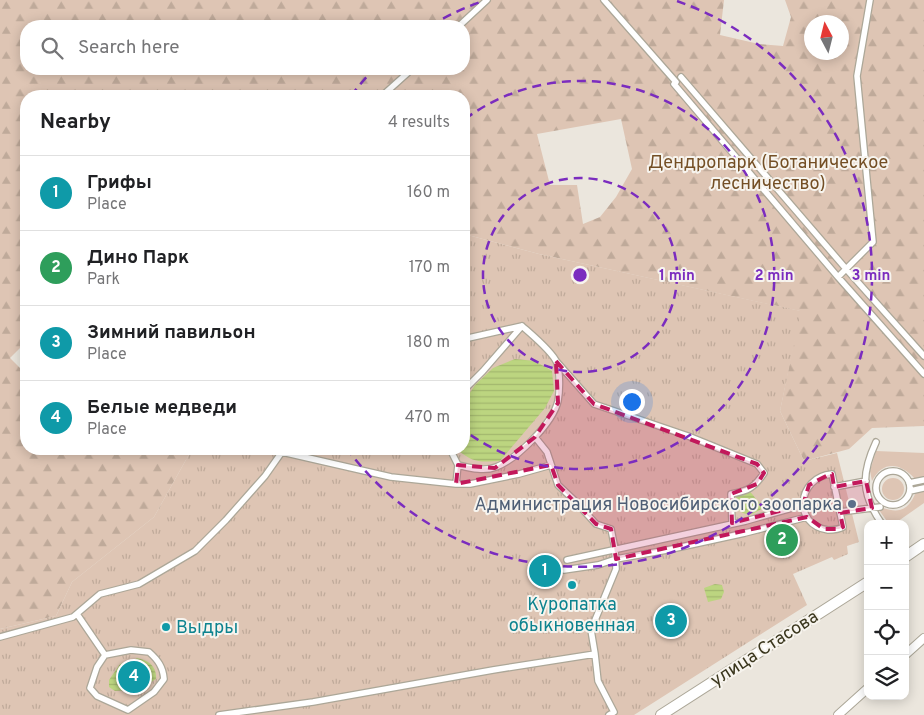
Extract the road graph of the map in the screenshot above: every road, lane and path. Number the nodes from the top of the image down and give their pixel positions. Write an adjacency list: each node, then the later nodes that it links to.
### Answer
1 (487, 0): 4 (street)
2 (604, 0): 6 (street)
3 (870, 0): 8 (street)
4 (465, 20)
5 (405, 75): 7 (street)
6 (677, 81): 8 (street); 9 (street)
7 (389, 90)
8 (847, 270): 9 (street); 12 (street)
9 (838, 277): 14 (street)
10 (522, 326): 11 (street); 13 (street); 15 (street)
11 (470, 338)
12 (924, 356)
13 (556, 361): 16 (street); 38 (street)
14 (924, 374)
15 (470, 384)
16 (535, 437): 21 (street); 22 (street)
17 (876, 442): 24 (street)
18 (279, 455): 46 (street)
19 (303, 455): 26 (street)
20 (453, 455): 22 (street)
21 (551, 465): 26 (street); 40 (street)
22 (458, 466): 26 (street)
23 (924, 480): 25 (street)
24 (866, 481): 27 (street); 31 (street)
25 (909, 483): 29 (street); 30 (street)
26 (456, 484)
27 (837, 486): 32 (street); 35 (street)
28 (924, 488): 29 (street)
29 (910, 491): 30 (street)
30 (877, 492): 31 (street)
31 (867, 493): 34 (street)
32 (803, 505): 36 (street); 38 (street)
33 (880, 507): 34 (street)
34 (872, 508): 35 (street); 37 (street)
35 (840, 512): 36 (street)
36 (807, 517): 42 (street)
37 (880, 520)
38 (732, 523): 40 (street)
39 (924, 544): 41 (street)
40 (615, 549): 42 (street); 43 (street)
41 (909, 554)
42 (616, 559): 44 (street); 50 (street)
43 (567, 560)
44 (564, 570)
45 (864, 585): 56 (street, улица Стасова)
46 (77, 614): 47 (street); 51 (street)
47 (0, 637)
48 (924, 638): 49 (street)
49 (909, 651)
50 (595, 654): 54 (street); 55 (street)
51 (105, 655): 53 (street); 53 (street)
52 (864, 692): 57 (street)
53 (128, 712)
54 (219, 715)
55 (609, 715)
56 (661, 715)
57 (838, 715)

